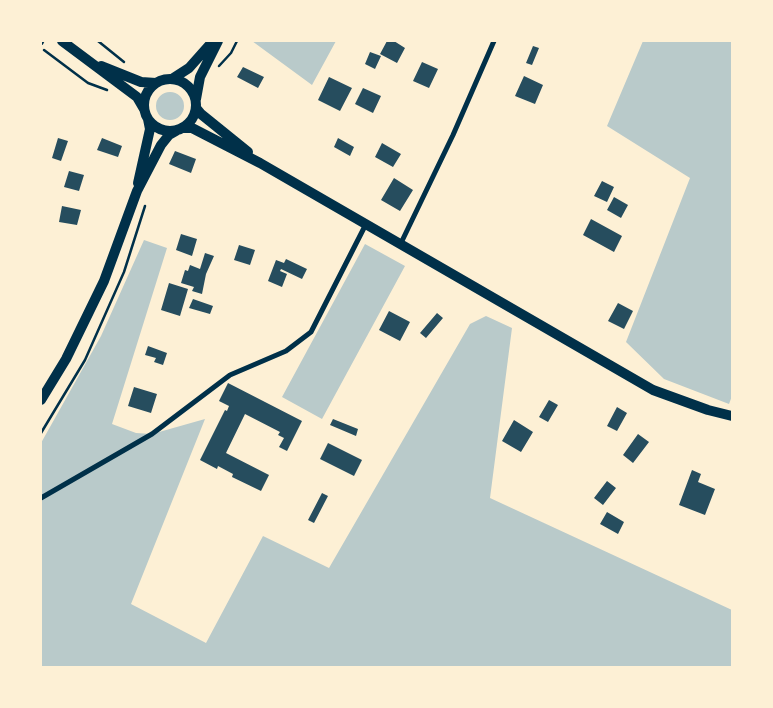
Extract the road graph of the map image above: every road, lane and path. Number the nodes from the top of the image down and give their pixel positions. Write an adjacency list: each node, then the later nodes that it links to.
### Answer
1 (62, 41): 8 (main road)
2 (98, 41): 9 (path)
3 (213, 41): 11 (main road)
4 (218, 41): 14 (main road)
5 (238, 41): 10 (path)
6 (494, 41): 21 (street)
7 (41, 48): 13 (path)
8 (86, 60): 12 (main road); 15 (main road)
9 (131, 67)
10 (215, 70)
11 (172, 80): 12 (main road); 14 (main road)
12 (156, 83): 15 (main road)
13 (114, 92)
14 (196, 104): 16 (main road); 17 (main road)
15 (146, 115): 16 (main road); 18 (main road)
16 (180, 129): 17 (main road); 18 (main road)
17 (260, 163): 19 (main road)
18 (137, 191): 22 (main road)
19 (366, 223): 21 (main road); 25 (street)
20 (141, 224): 24 (path)
21 (401, 243): 23 (main road)
22 (41, 400)
23 (732, 416)
24 (41, 433)
25 (41, 498)

